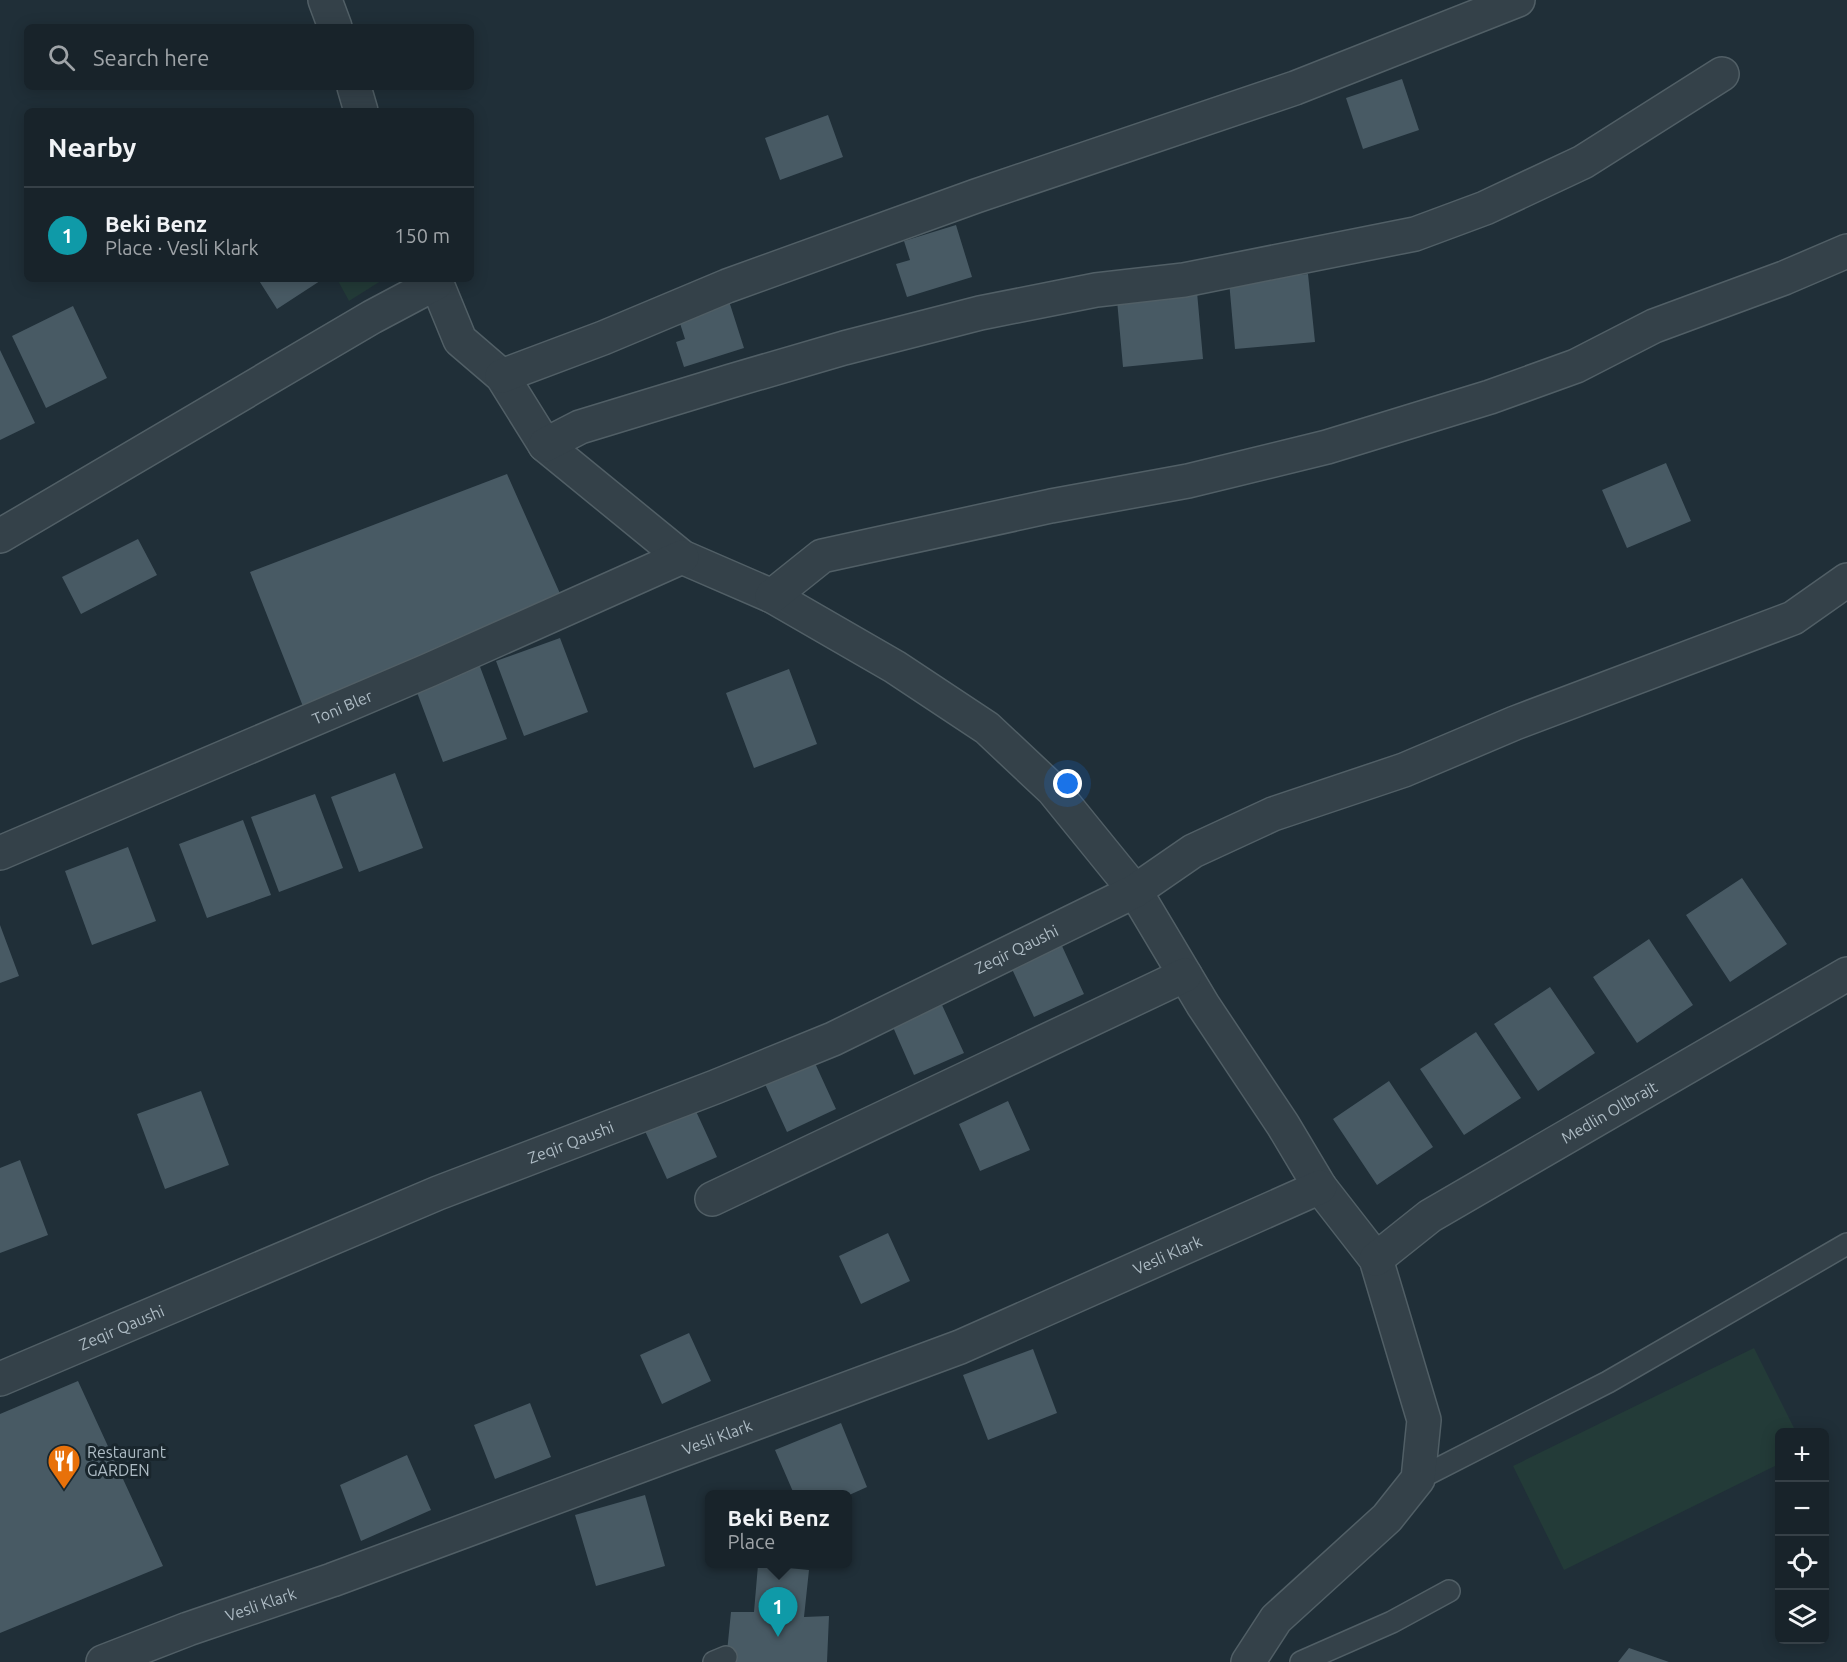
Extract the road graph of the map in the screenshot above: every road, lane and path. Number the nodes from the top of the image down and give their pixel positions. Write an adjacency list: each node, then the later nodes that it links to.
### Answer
1 (325, 0): 3 (street)
2 (1518, 0): 10 (street)
3 (334, 24)
4 (1722, 74): 11 (street)
5 (355, 90): 6 (street)
6 (360, 108)
7 (1847, 251): 15 (street)
8 (433, 282): 12 (street)
9 (435, 282): 10 (street)
10 (502, 376): 11 (street)
11 (545, 445): 13 (street)
12 (0, 536)
13 (682, 557): 15 (street); 16 (street, Toni Bler)
14 (1847, 580): 17 (street, Zeqir Qaushi)
15 (772, 596): 17 (street)
16 (0, 853)
17 (1135, 891): 19 (street); 24 (street, Zeqir Qaushi)
18 (1847, 974): 23 (street, Medlin Ollbrajt)
19 (1185, 975): 20 (street); 21 (street)
20 (1320, 1187): 23 (street); 27 (street, Vesli Klark)
21 (712, 1199)
22 (1847, 1244): 25 (lane)
23 (1376, 1259): 25 (street)
24 (0, 1379)
25 (1418, 1479): 28 (street)
26 (1449, 1591): 29 (lane)
27 (103, 1662)
28 (1248, 1662)
29 (1301, 1662)

